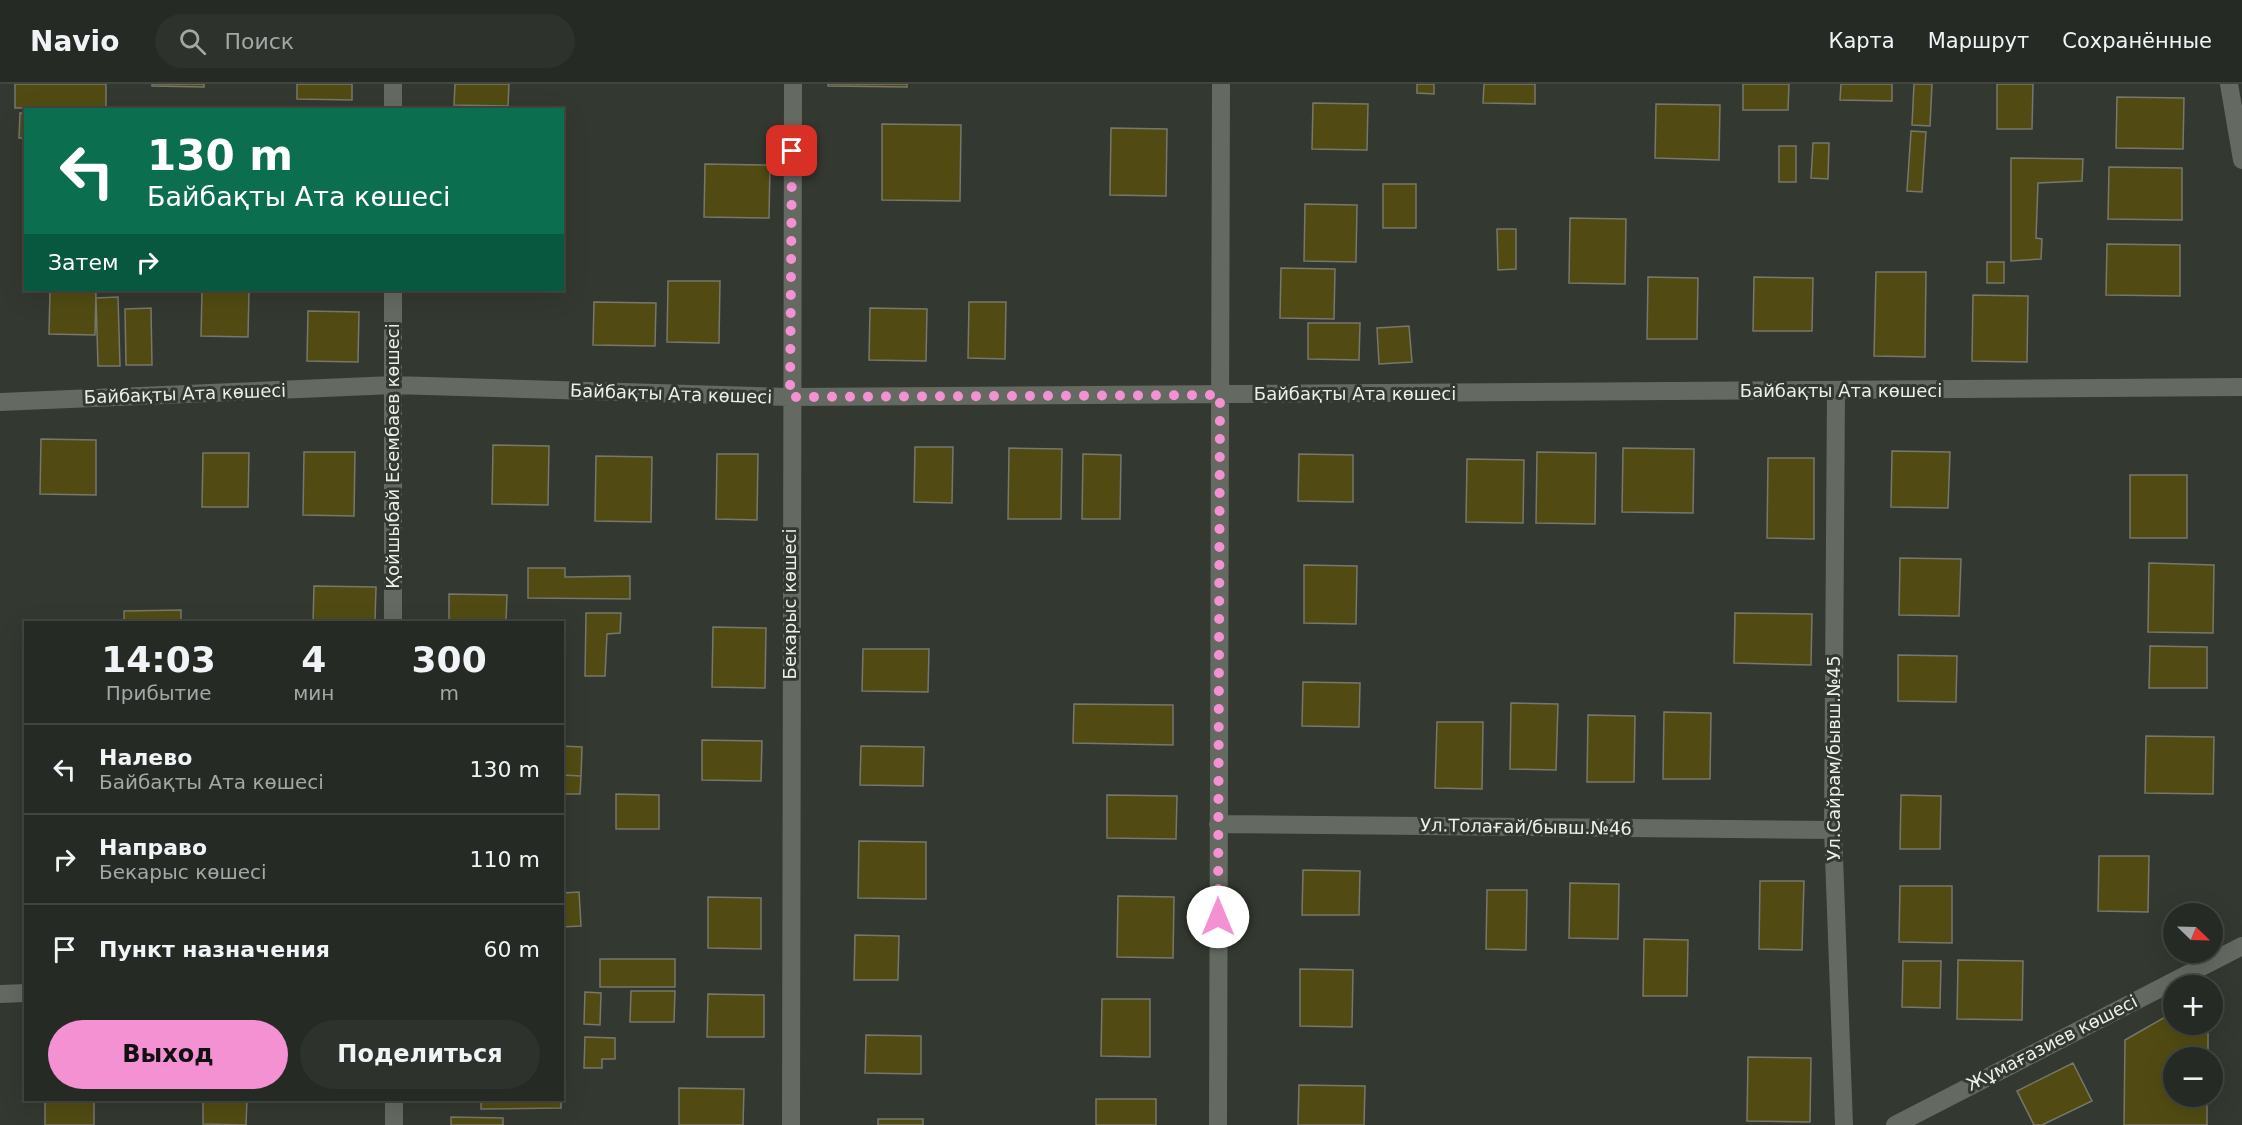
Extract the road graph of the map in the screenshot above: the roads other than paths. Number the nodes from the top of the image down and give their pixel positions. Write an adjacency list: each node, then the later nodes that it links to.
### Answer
1 (393, 84): 5 (street)
2 (792, 84): 12 (street, Бекарыс көшесі)
3 (1221, 84): 11 (street)
4 (2229, 84): 6 (street)
5 (393, 108)
6 (2242, 160)
7 (393, 291): 8 (street, Қойшыбай Есембаев көшесі)
8 (393, 385): 12 (street, Байбақты Ата көшесі); 13 (street, Байбақты Ата көшесі); 14 (street, Қойшыбай Есембаев көшесі)
9 (2242, 387): 10 (street, Байбақты Ата көшесі)
10 (1836, 391): 11 (street, Байбақты Ата көшесі); 16 (street, Ул.Сайрам/бывш.№45)
11 (1220, 395): 12 (street, Байбақты Ата көшесі); 15 (street)
12 (790, 397): 22 (street, Бекарыс көшесі)
13 (0, 402)
14 (393, 621)
15 (1218, 824): 16 (street, Ул.Толағай/бывш.№46); 23 (street)
16 (1833, 830): 24 (street, Ул.Сайрам/бывш.№45)
17 (2242, 946): 25 (street, Жұмағазиев көшесі)
18 (24, 993): 19 (street)
19 (0, 994)
20 (394, 1101): 21 (street)
21 (394, 1125)
22 (791, 1125)
23 (1218, 1125)
24 (1844, 1125)
25 (1895, 1125)

